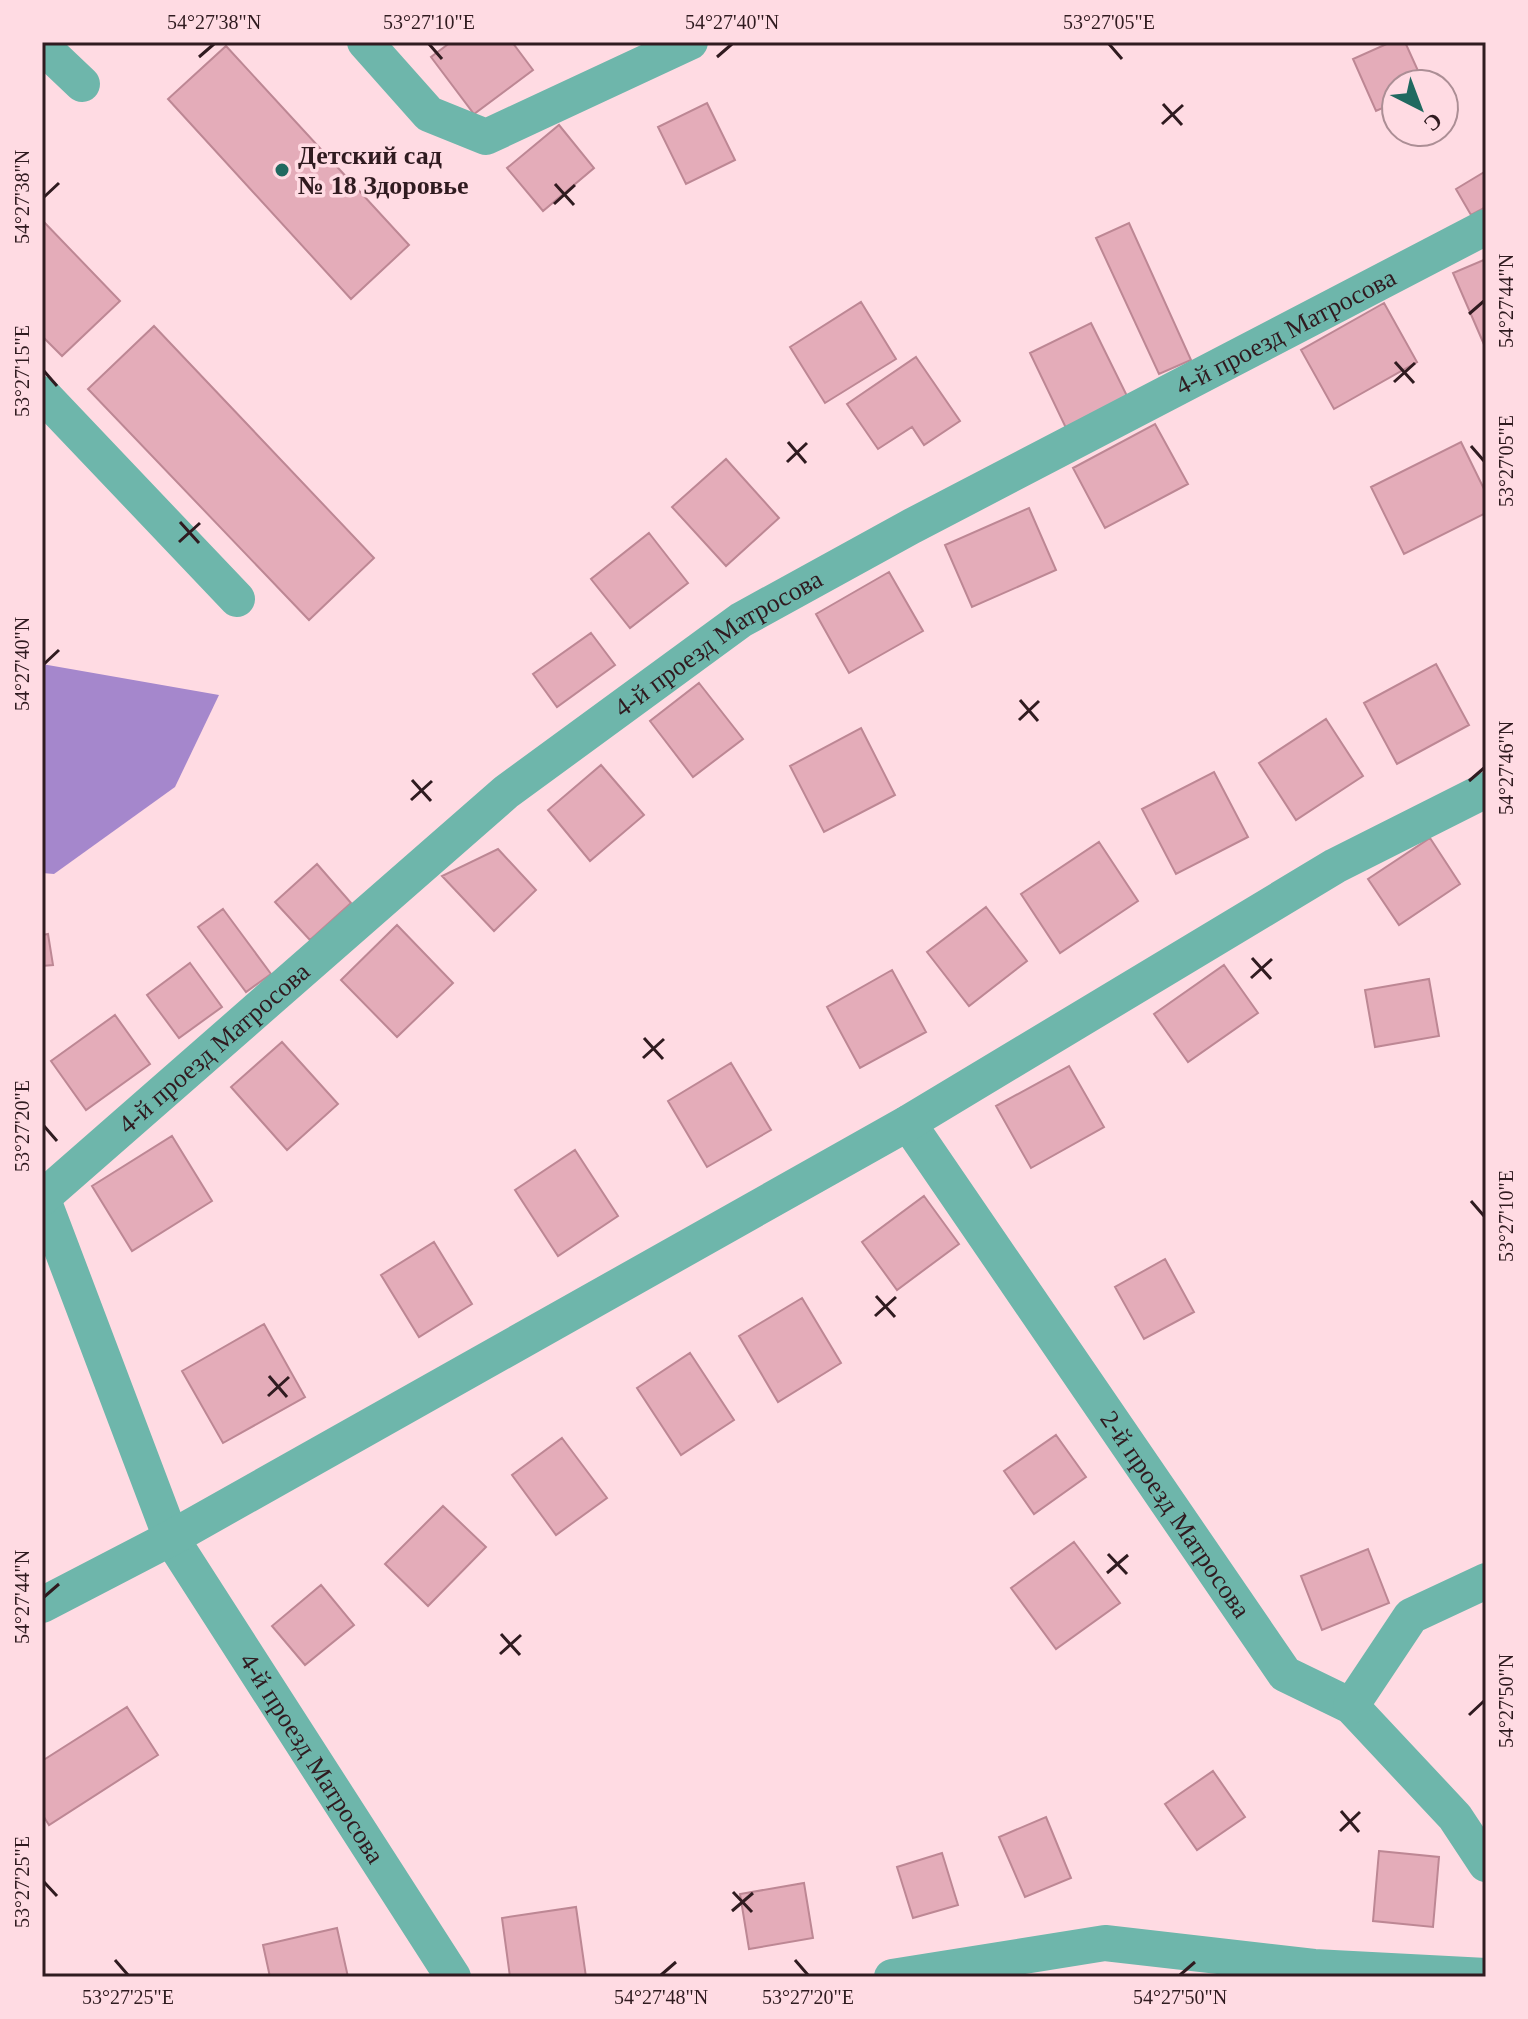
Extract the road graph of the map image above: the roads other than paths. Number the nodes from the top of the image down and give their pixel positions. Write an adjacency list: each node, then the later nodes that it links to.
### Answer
1 (365, 42): 2 (street)
2 (690, 42)
3 (42, 46): 4 (street)
4 (82, 84)
5 (1486, 227): 10 (street, 4-й проезд Матросова)
6 (42, 394): 7 (street)
7 (237, 599)
8 (1486, 790): 9 (street)
9 (908, 1123): 11 (street); 14 (street, 2-й проезд Матросова)
10 (42, 1198): 11 (street, 4-й проезд Матросова)
11 (171, 1538): 13 (street); 18 (street, 4-й проезд Матросова)
12 (1486, 1581): 14 (street)
13 (42, 1605)
14 (1351, 1706): 15 (street, 2-й проезд Матросова)
15 (1486, 1864)
16 (1314, 1972): 17 (street); 19 (street)
17 (1486, 1976)
18 (453, 1977)
19 (892, 1977)

